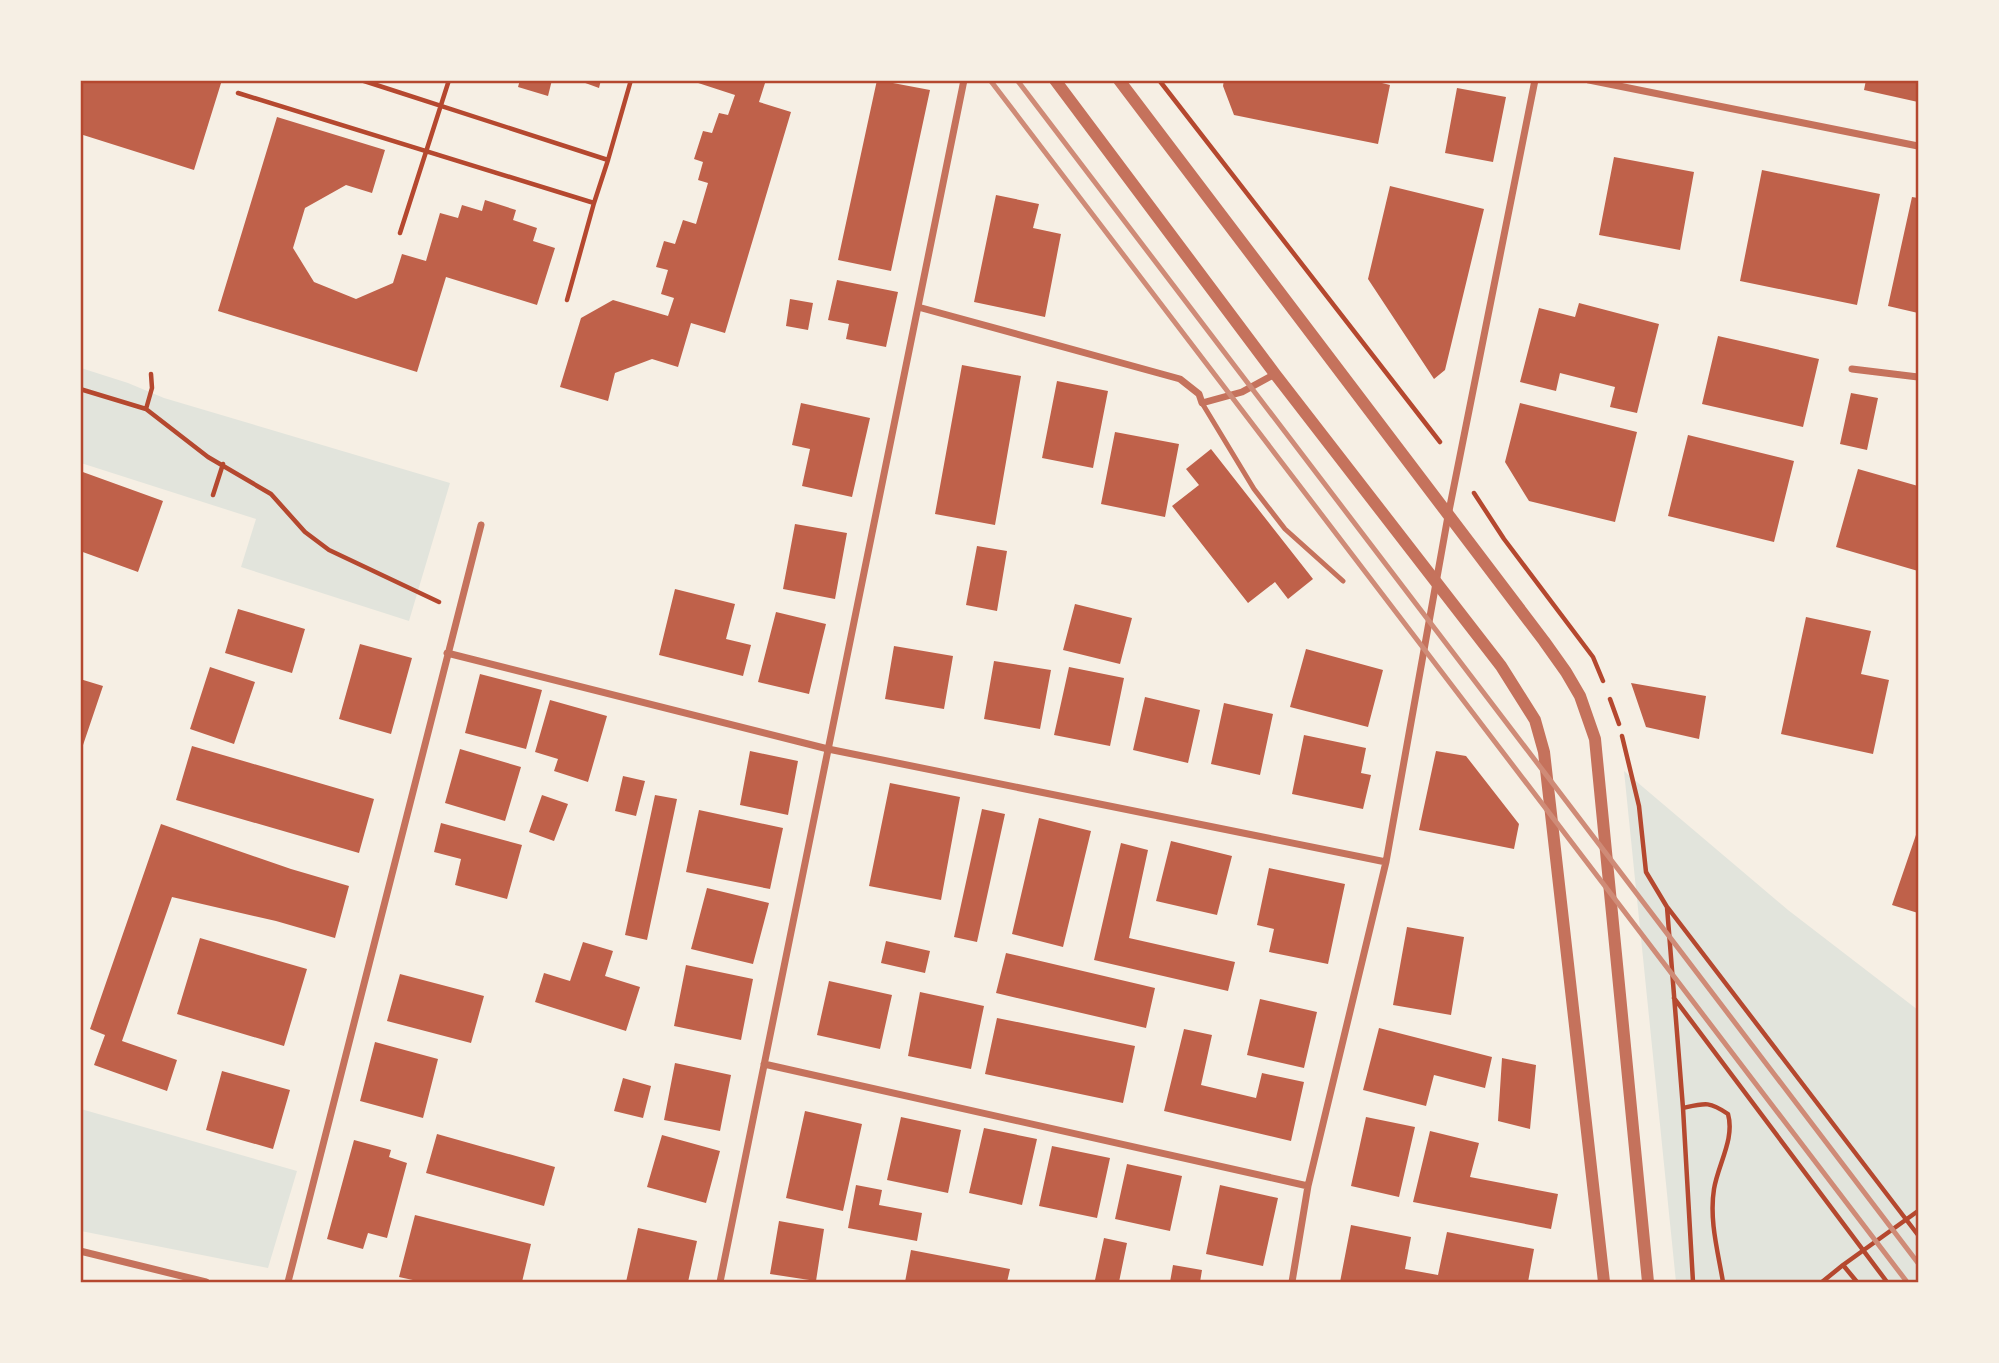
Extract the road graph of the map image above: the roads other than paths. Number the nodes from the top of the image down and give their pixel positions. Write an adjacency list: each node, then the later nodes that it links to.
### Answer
1 (964, 80): 7 (street)
2 (1055, 80): 9 (street)
3 (1119, 80): 12 (street)
4 (1535, 80): 12 (street)
5 (1589, 80): 6 (street)
6 (1919, 146)
7 (918, 307): 11 (street); 17 (street)
8 (1852, 369): 10 (street)
9 (1275, 374): 11 (street); 15 (street)
10 (1919, 377)
11 (1202, 403): 14 (lane)
12 (1448, 516): 15 (street); 27 (street)
13 (481, 525): 16 (street)
14 (1343, 581)
15 (1437, 583): 18 (street); 26 (street)
16 (447, 653): 17 (street); 23 (street)
17 (828, 749): 18 (street); 19 (street)
18 (1386, 862): 20 (street)
19 (764, 1064): 20 (street); 24 (street)
20 (1308, 1186): 25 (street)
21 (80, 1251): 22 (street)
22 (206, 1283)
23 (288, 1283)
24 (720, 1283)
25 (1292, 1283)
26 (1604, 1283)
27 (1648, 1283)

